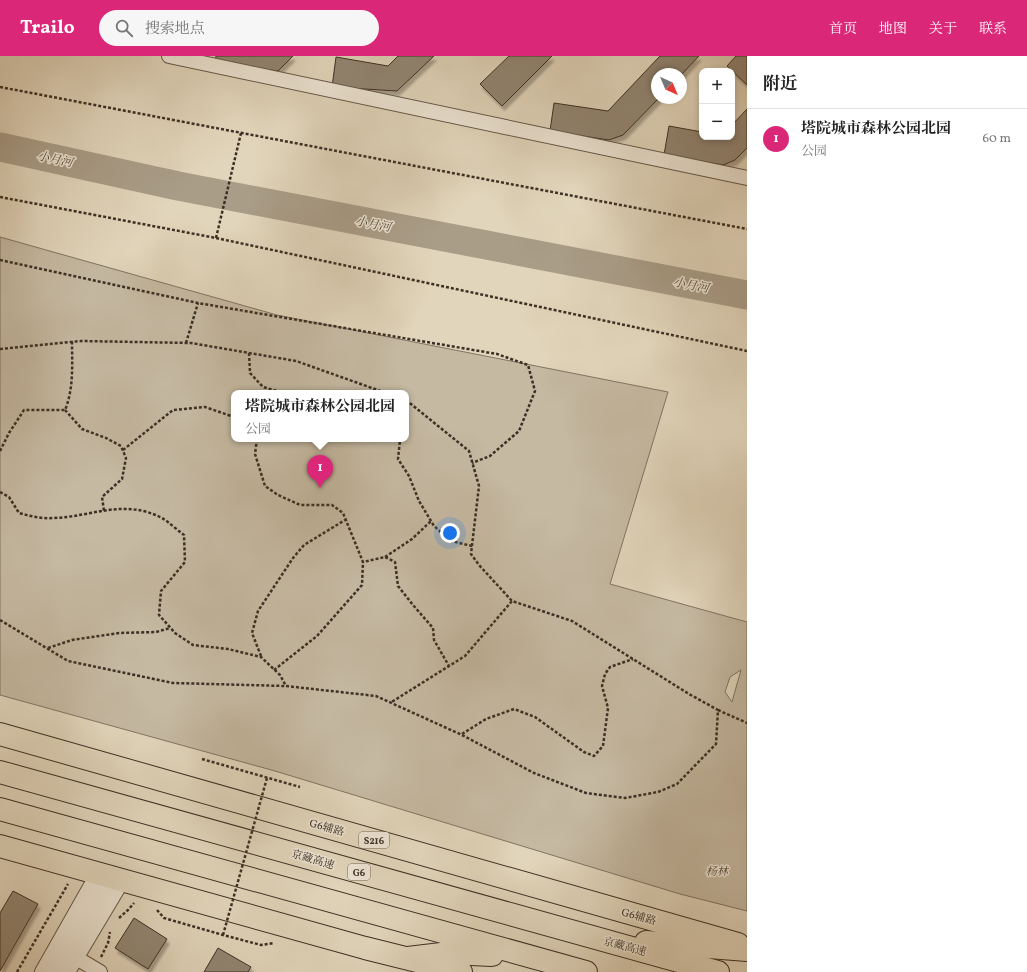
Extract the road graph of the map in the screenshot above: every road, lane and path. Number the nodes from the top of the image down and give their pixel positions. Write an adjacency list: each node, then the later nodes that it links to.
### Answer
1 (169, 56): 4 (street)
2 (0, 87): 3 (path)
3 (241, 133): 6 (path); 7 (path)
4 (747, 178)
5 (0, 197): 7 (path)
6 (747, 229)
7 (216, 238): 13 (path)
8 (0, 260): 9 (path)
9 (198, 303): 11 (path); 24 (path)
10 (72, 342): 11 (path); 12 (path); 18 (path)
11 (186, 343): 14 (path)
12 (0, 349)
13 (747, 351)
14 (249, 353): 15 (path); 16 (path)
15 (274, 390)
16 (378, 390)
17 (409, 402): 24 (path)
18 (65, 410): 22 (path); 23 (path)
19 (231, 416): 22 (path)
20 (257, 442): 27 (path)
21 (400, 442): 28 (path)
22 (123, 450): 26 (path)
23 (0, 452)
24 (472, 463): 29 (path)
25 (0, 492): 26 (path)
26 (104, 510): 34 (path)
27 (345, 520): 31 (path); 36 (path)
28 (431, 521): 29 (path); 30 (path)
29 (472, 546): 32 (path)
30 (385, 557): 31 (path); 38 (path)
31 (363, 562): 39 (path)
32 (512, 601): 37 (path); 38 (path)
33 (0, 620): 35 (path)
34 (170, 628): 35 (path); 36 (path)
35 (48, 648): 40 (path)
36 (261, 657): 39 (path)
37 (633, 659): 42 (path); 45 (path)
38 (449, 666): 41 (path)
39 (274, 670): 40 (path)
40 (286, 686): 41 (path)
41 (390, 703): 45 (path)
42 (718, 710): 43 (path); 45 (path)
43 (747, 723)
44 (0, 734): 61 (main road, G6辅路 / S216)
45 (462, 735)
46 (202, 759): 48 (path)
47 (0, 772): 59 (main road, 京藏高速 / G6)
48 (267, 778): 49 (path); 58 (path, bridge)
49 (300, 787)
50 (0, 809): 63 (main road)
51 (0, 846): 52 (main road)
52 (110, 877): 62 (street); 64 (main road)
53 (69, 882): 66 (path)
54 (136, 899): 56 (path)
55 (164, 918): 58 (path)
56 (115, 923)
57 (112, 927): 65 (path)
58 (223, 935): 60 (path)
59 (596, 938): 61 (main road); 72 (main road, 京藏高速 / G6)
60 (261, 945)
61 (747, 948)
62 (67, 952): 65 (street); 67 (street); 68 (street); 69 (street)
63 (522, 954): 64 (main road); 71 (main road)
64 (408, 958): 70 (main road)
65 (98, 971)
66 (17, 972)
67 (42, 972)
68 (55, 972)
69 (68, 972)
70 (461, 972)
71 (586, 972)
72 (718, 972)

